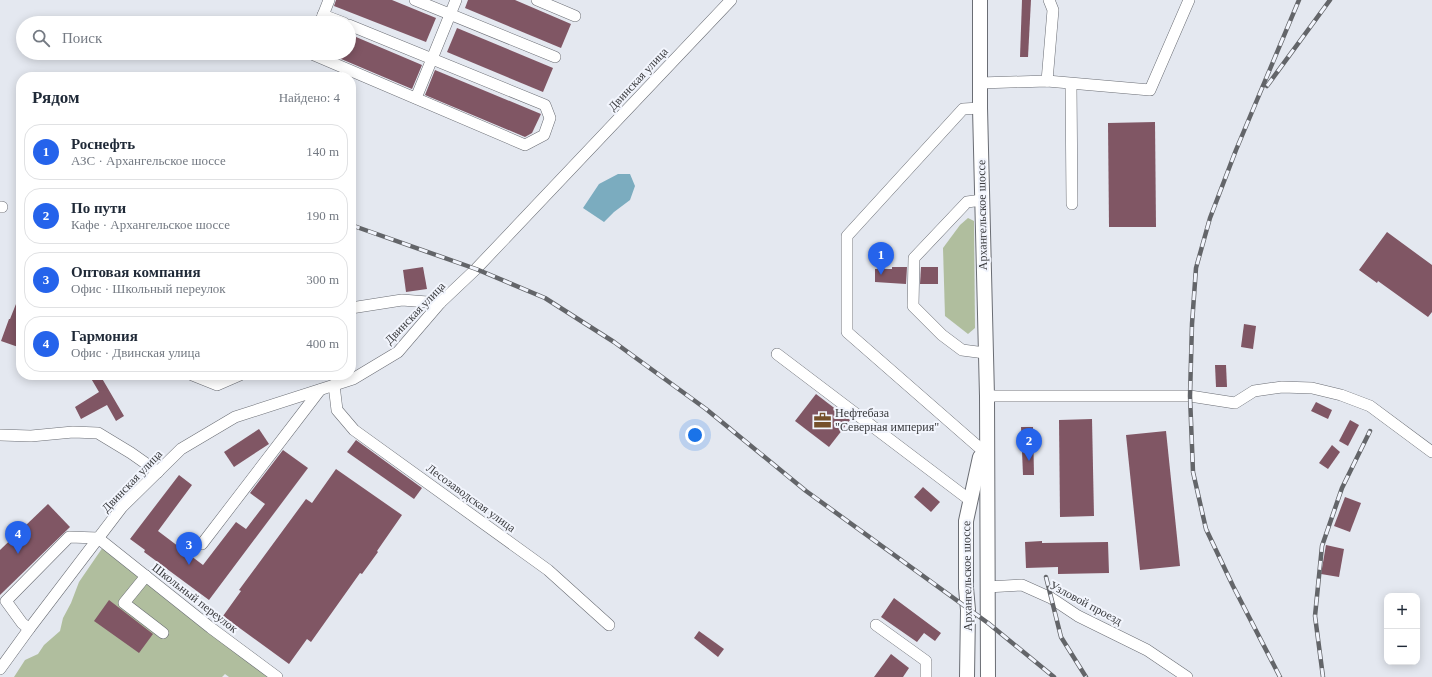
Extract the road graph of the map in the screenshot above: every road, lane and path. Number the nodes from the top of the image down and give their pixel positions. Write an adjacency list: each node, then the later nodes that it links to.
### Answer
1 (329, 0): 10 (street)
2 (415, 0): 9 (street)
3 (456, 0): 9 (street)
4 (536, 0): 11 (street)
5 (730, 0): 25 (street, Двинская улица)
6 (980, 0): 19 (main road, Архангельское шоссе)
7 (1049, 0): 18 (street)
8 (1189, 0): 20 (street)
9 (450, 15): 13 (street); 14 (street)
10 (323, 16)
11 (575, 16)
12 (356, 28): 14 (street)
13 (555, 57)
14 (432, 59): 21 (street); 21 (street)
15 (326, 60): 16 (street)
16 (354, 72)
17 (356, 73): 21 (street)
18 (1047, 81): 19 (street); 20 (street)
19 (980, 83): 22 (main road, Архангельское шоссе)
20 (1071, 84): 24 (street)
21 (416, 98)
22 (980, 108): 23 (main road, Архангельское шоссе); 38 (street)
23 (982, 200): 27 (main road, Архангельское шоссе); 27 (street)
24 (1072, 204)
25 (440, 303): 26 (street); 29 (street, Двинская улица)
26 (356, 305)
27 (985, 353): 35 (main road, Архангельское шоссе)
28 (777, 354): 41 (street)
29 (356, 376)
30 (204, 380): 31 (street)
31 (228, 380)
32 (348, 380): 33 (street, Двинская улица)
33 (334, 385): 34 (street, Двинская улица); 48 (street, Лесозаводская улица)
34 (320, 390): 40 (street, Двинская улица); 44 (street)
35 (986, 396): 36 (main road, Архангельское шоссе); 39 (street)
36 (986, 430): 38 (main road, Архангельское шоссе); 42 (main road, Архангельское шоссе)
37 (0, 435): 40 (street)
38 (982, 450): 41 (main road, Архангельское шоссе)
39 (1432, 452)
40 (158, 472): 43 (street, Двинская улица)
41 (969, 506): 42 (main road); 47 (main road, Архангельское шоссе)
42 (986, 511): 46 (main road, Архангельское шоссе)
43 (98, 538): 45 (street, Школьный переулок); 50 (street, Двинская улица); 50 (street)
44 (202, 544)
45 (146, 576): 51 (street); 55 (street, Школьный переулок)
46 (987, 587): 47 (main road); 58 (main road, Архангельское шоссе); 59 (street, Узловой проезд)
47 (966, 588): 57 (main road, Архангельское шоссе)
48 (609, 625)
49 (876, 625): 56 (street)
50 (29, 629): 52 (street, Двинская улица)
51 (163, 633)
52 (0, 669)
53 (0, 673): 54 (street)
54 (4, 677)
55 (277, 677)
56 (926, 677)
57 (967, 677)
58 (988, 677)
59 (1187, 677)

